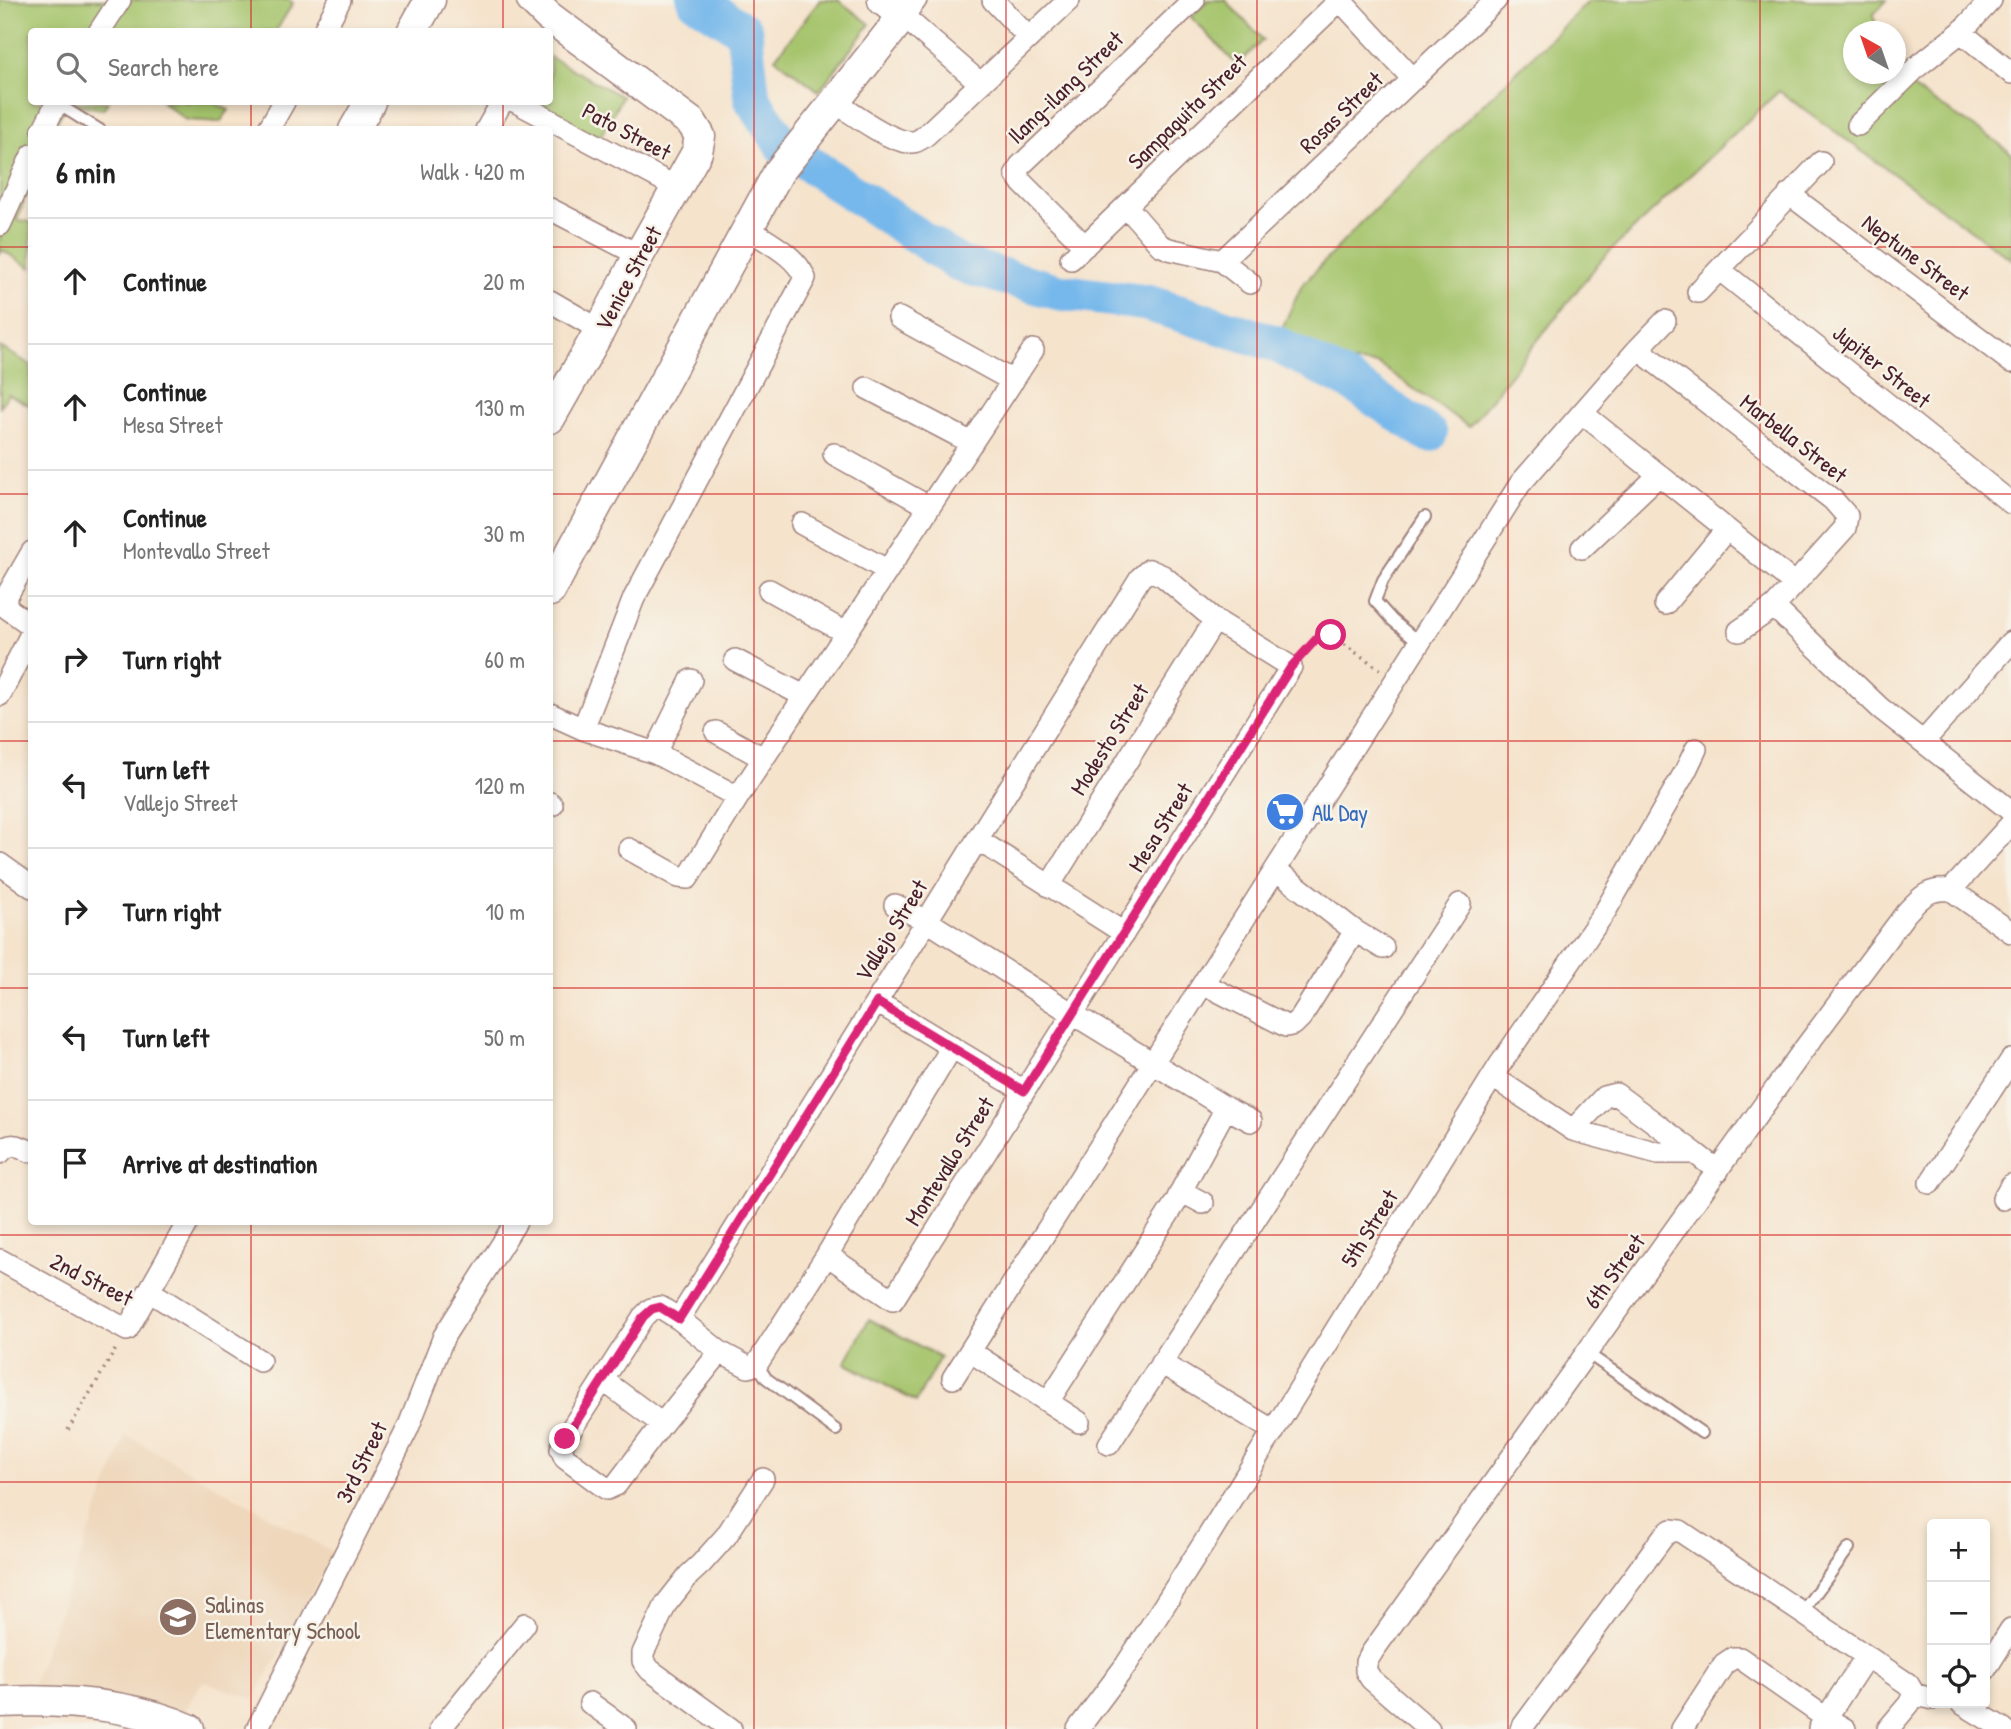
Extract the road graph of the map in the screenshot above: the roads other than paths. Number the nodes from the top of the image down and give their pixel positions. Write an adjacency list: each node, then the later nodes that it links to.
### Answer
1 (120, 0): 12 (street)
2 (340, 0): 13 (street)
3 (430, 0): 14 (street)
4 (993, 0): 16 (street)
5 (1069, 0): 16 (street)
6 (1194, 0): 41 (street, Ilang-ilang Street)
7 (1340, 0): 18 (street); 37 (street, Sampaguita Street)
8 (1496, 0): 18 (street, Rosas Street)
9 (1991, 0): 15 (street)
10 (901, 5): 19 (street); 20 (street)
11 (540, 16): 35 (street, Venice Street)
12 (102, 28)
13 (325, 28)
14 (414, 28)
15 (1961, 32): 17 (street); 27 (street)
16 (1029, 38): 19 (street)
17 (2011, 73)
18 (1413, 79): 43 (street, Rosas Street)
19 (979, 83): 20 (street)
20 (834, 101): 40 (street)
21 (55, 105): 28 (street)
22 (61, 105): 29 (lane)
23 (282, 105): 30 (street)
24 (369, 105): 31 (street)
25 (500, 105): 32 (street)
26 (522, 105): 35 (street, Pato Street)
27 (1858, 125)
28 (45, 126)
29 (94, 126)
30 (270, 126)
31 (358, 126)
32 (488, 126)
33 (1821, 162): 36 (street)
34 (28, 169): 39 (street)
35 (676, 187): 42 (street, Venice Street)
36 (1789, 194): 44 (street); 53 (street, Neptune Street)
37 (1127, 207): 41 (street, Sampaguita Street); 43 (street)
38 (553, 211): 42 (street)
39 (0, 225)
40 (747, 228): 71 (street); 87 (street)
41 (1078, 253)
42 (639, 255): 50 (street, Venice Street)
43 (1222, 261): 45 (street)
44 (1720, 270): 46 (street); 62 (street, Jupiter Street)
45 (1250, 283)
46 (1698, 292)
47 (553, 303): 50 (street)
48 (899, 318): 55 (street)
49 (1665, 321): 51 (street)
50 (600, 330): 54 (street, Venice Street)
51 (1638, 349): 58 (street); 70 (street, Marbella Street)
52 (1033, 350): 55 (street)
53 (2011, 362)
54 (559, 381): 57 (street, Venice Street)
55 (1013, 381): 59 (street)
56 (867, 388): 59 (street)
57 (553, 406)
58 (1582, 413): 61 (street); 80 (street)
59 (972, 443): 63 (street)
60 (834, 454): 63 (street)
61 (1659, 475): 66 (street); 67 (street)
62 (2011, 503)
63 (929, 507): 69 (street)
64 (1426, 516): 80 (lane)
65 (802, 524): 69 (street)
66 (1726, 530): 70 (street); 73 (street)
67 (1582, 548)
68 (28, 559): 76 (street)
69 (887, 570): 78 (street)
70 (1795, 584): 74 (street)
71 (553, 585)
72 (769, 590): 78 (street)
73 (1665, 604)
74 (1774, 607): 77 (street); 89 (street)
75 (1214, 620): 96 (street, Vallejo Street); 101 (street, Modesto Street); 108 (street, Mesa Street)
76 (28, 623)
77 (1739, 631)
78 (846, 633): 85 (street)
79 (2011, 642): 89 (street)
80 (1420, 643): 99 (street)
81 (735, 660): 85 (street)
82 (24, 665): 84 (street)
83 (691, 680): 91 (street)
84 (0, 695)
85 (804, 696): 92 (street)
86 (553, 715): 87 (street)
87 (583, 729): 91 (street)
88 (716, 732): 92 (street)
89 (1924, 741): 94 (street)
90 (1696, 749): 116 (street, 5th Street)
91 (655, 753): 93 (street)
92 (764, 758): 93 (street)
93 (738, 797): 97 (street)
94 (2011, 811)
95 (2011, 824): 102 (street)
96 (978, 839): 101 (street); 105 (street, Vallejo Street)
97 (629, 849)
98 (0, 864): 100 (street)
99 (1276, 870): 106 (street); 110 (street)
100 (28, 884)
101 (1049, 886): 108 (street)
102 (1951, 890): 107 (street); 124 (street, 6th Street)
103 (1460, 904): 138 (street)
104 (895, 905): 105 (street)
105 (927, 921): 111 (street, Vallejo Street); 112 (street)
106 (1354, 931): 109 (street); 110 (street)
107 (2011, 932)
108 (1124, 933): 112 (street, Mesa Street)
109 (1383, 948)
110 (1204, 984): 115 (street)
111 (877, 1002): 113 (street); 133 (street, Vallejo Street)
112 (1073, 1014): 115 (street); 117 (street, Montevallo Street)
113 (952, 1047): 117 (street); 130 (street)
114 (2011, 1060): 125 (street)
115 (1154, 1063): 118 (street); 135 (street)
116 (1493, 1077): 120 (street); 146 (street, 5th Street)
117 (1024, 1091): 130 (street, Montevallo Street)
118 (1226, 1108): 119 (street); 126 (street)
119 (1251, 1121)
120 (1573, 1130): 123 (street); 123 (street)
121 (28, 1151): 122 (street)
122 (0, 1153)
123 (1695, 1153): 124 (street)
124 (1718, 1171): 136 (street, 6th Street)
125 (1930, 1184)
126 (1181, 1191): 127 (street); 142 (street)
127 (1203, 1203)
128 (186, 1225): 132 (street, 2nd Street)
129 (514, 1225): 162 (street, 3rd Street)
130 (827, 1255): 139 (street)
131 (0, 1260): 132 (street, 2nd Street)
132 (149, 1291): 137 (street)
133 (679, 1319): 134 (street); 141 (street)
134 (720, 1352): 139 (street); 144 (street)
135 (971, 1352): 140 (street); 142 (street)
136 (1587, 1353): 147 (lane); 167 (street, 6th Street)
137 (260, 1361)
138 (1161, 1363): 146 (street); 148 (street)
139 (757, 1364): 145 (lane)
140 (953, 1378)
141 (603, 1380): 144 (street); 144 (street)
142 (1048, 1402): 143 (street)
143 (1079, 1422)
144 (662, 1424)
145 (836, 1430)
146 (1274, 1431): 166 (street, 5th Street)
147 (1702, 1433)
148 (1109, 1444)
149 (763, 1479): 165 (street)
150 (1849, 1548): 151 (lane)
151 (1802, 1612): 154 (street); 168 (street)
152 (525, 1624): 163 (street)
153 (2011, 1629): 155 (street)
154 (1866, 1657): 156 (street); 160 (street)
155 (1990, 1662)
156 (1923, 1696): 170 (street)
157 (0, 1702): 161 (street)
158 (590, 1703): 164 (street)
159 (1969, 1708): 171 (street)
160 (1830, 1726): 169 (street)
161 (189, 1729)
162 (257, 1729)
163 (440, 1729)
164 (626, 1729)
165 (731, 1729)
166 (1078, 1729)
167 (1429, 1729)
168 (1521, 1729)
169 (1682, 1729)
170 (1888, 1729)
171 (2004, 1729)

